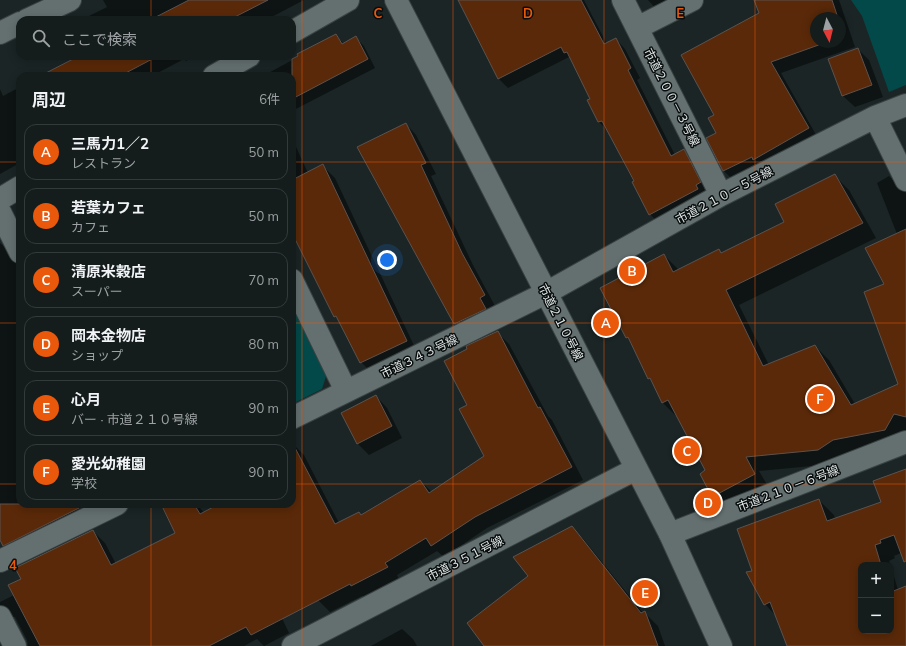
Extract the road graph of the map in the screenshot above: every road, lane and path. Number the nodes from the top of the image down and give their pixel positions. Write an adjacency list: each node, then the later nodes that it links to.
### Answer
1 (70, 0): 6 (street)
2 (348, 0): 9 (street)
3 (396, 0): 22 (street, 市道２１０号線)
4 (623, 0): 8 (street, 市道２００－３号線)
5 (692, 0): 8 (street)
6 (36, 16)
7 (16, 25): 10 (street)
8 (637, 28): 17 (street, 市道２００－３号線)
9 (296, 30)
10 (0, 33)
11 (243, 60): 12 (street)
12 (221, 72)
13 (906, 105): 14 (street, 市道２１０－５号線)
14 (874, 117): 15 (street); 17 (street, 市道２１０－５号線)
15 (906, 180)
16 (16, 189): 18 (street)
17 (722, 195): 22 (street, 市道２１０－５号線)
18 (0, 198)
19 (0, 212): 20 (street)
20 (16, 244)
21 (296, 288): 23 (street)
22 (546, 293): 23 (street, 市道３４３号線); 26 (street, 市道２１０号線)
23 (346, 391): 24 (street, 市道３４３号線)
24 (296, 416)
25 (906, 442): 28 (street, 市道２１０－６号線)
26 (636, 469): 28 (street, 市道２１０号線); 31 (street, 市道３５１号線)
27 (109, 508): 29 (street)
28 (670, 534): 34 (street, 市道２１０号線)
29 (0, 561)
30 (0, 617): 32 (street)
31 (328, 638): 33 (street, 市道３５１号線)
32 (15, 646)
33 (293, 646)
34 (721, 646)

